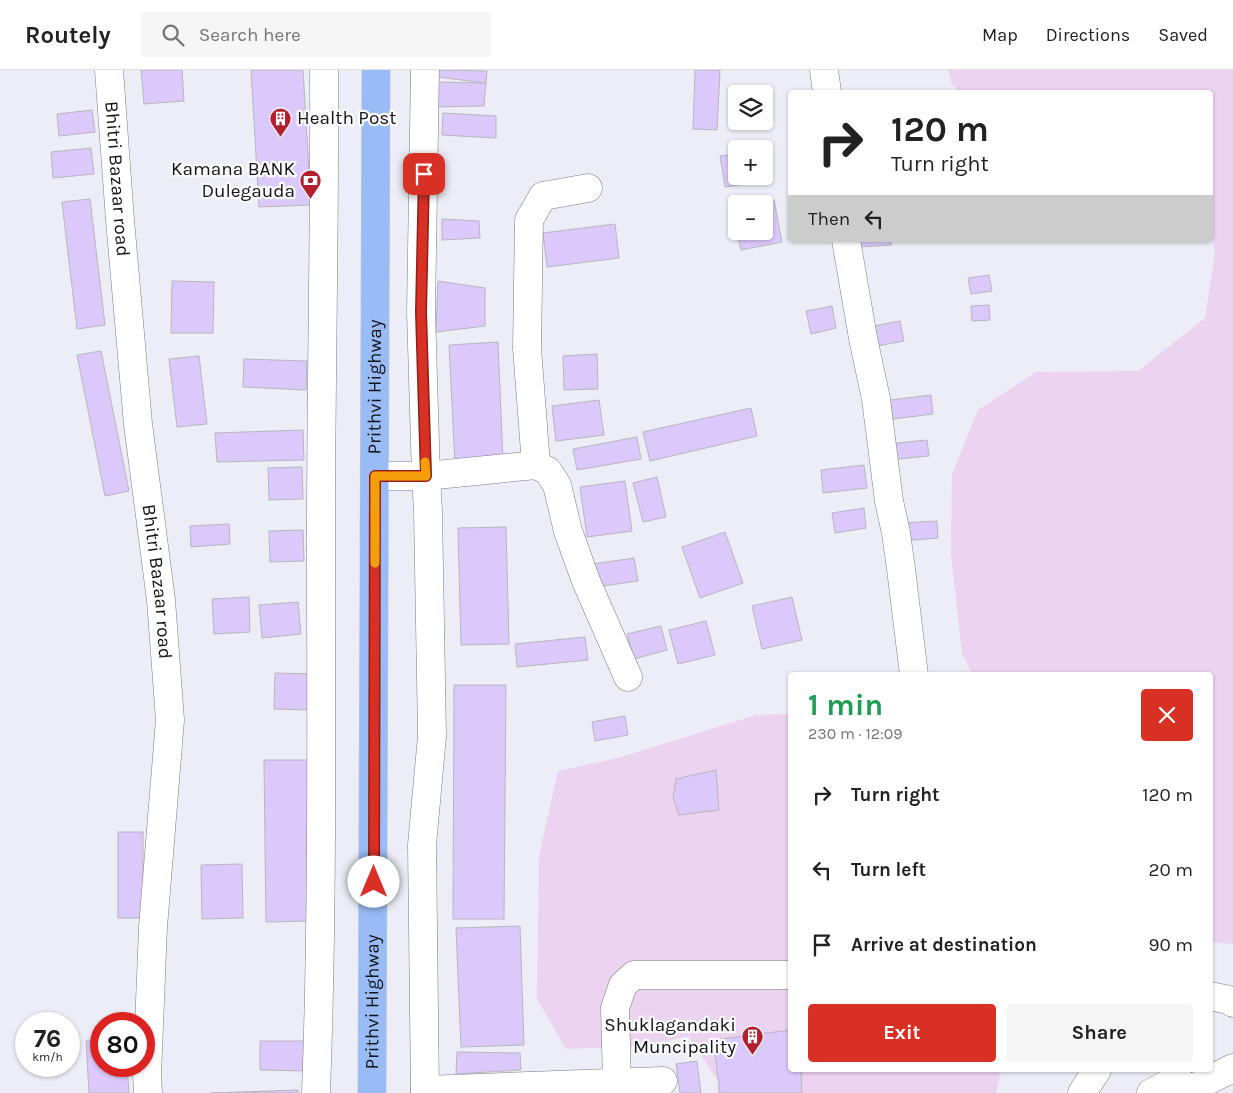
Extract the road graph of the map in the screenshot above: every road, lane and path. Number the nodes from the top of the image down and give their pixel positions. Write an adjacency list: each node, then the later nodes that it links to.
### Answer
1 (109, 70): 23 (street, Bhitri Bazaar road)
2 (324, 70): 24 (street)
3 (376, 70): 10 (highway, Prithvi Highway)
4 (425, 70): 11 (street)
5 (824, 70): 6 (street)
6 (827, 90)
7 (588, 188): 9 (street)
8 (846, 242): 12 (street)
9 (536, 466): 11 (street); 13 (street)
10 (375, 476): 11 (street); 25 (highway, Prithvi Highway)
11 (426, 476): 21 (street)
12 (914, 672)
13 (628, 677)
14 (788, 975): 20 (street)
15 (1213, 997): 16 (street)
16 (1233, 1003)
17 (1233, 1068): 22 (street)
18 (1095, 1072): 26 (street)
19 (663, 1081): 20 (street)
20 (617, 1083): 21 (street)
21 (425, 1091)
22 (1190, 1092): 27 (street)
23 (148, 1093)
24 (316, 1093)
25 (372, 1093)
26 (1082, 1093)
27 (1151, 1093)

